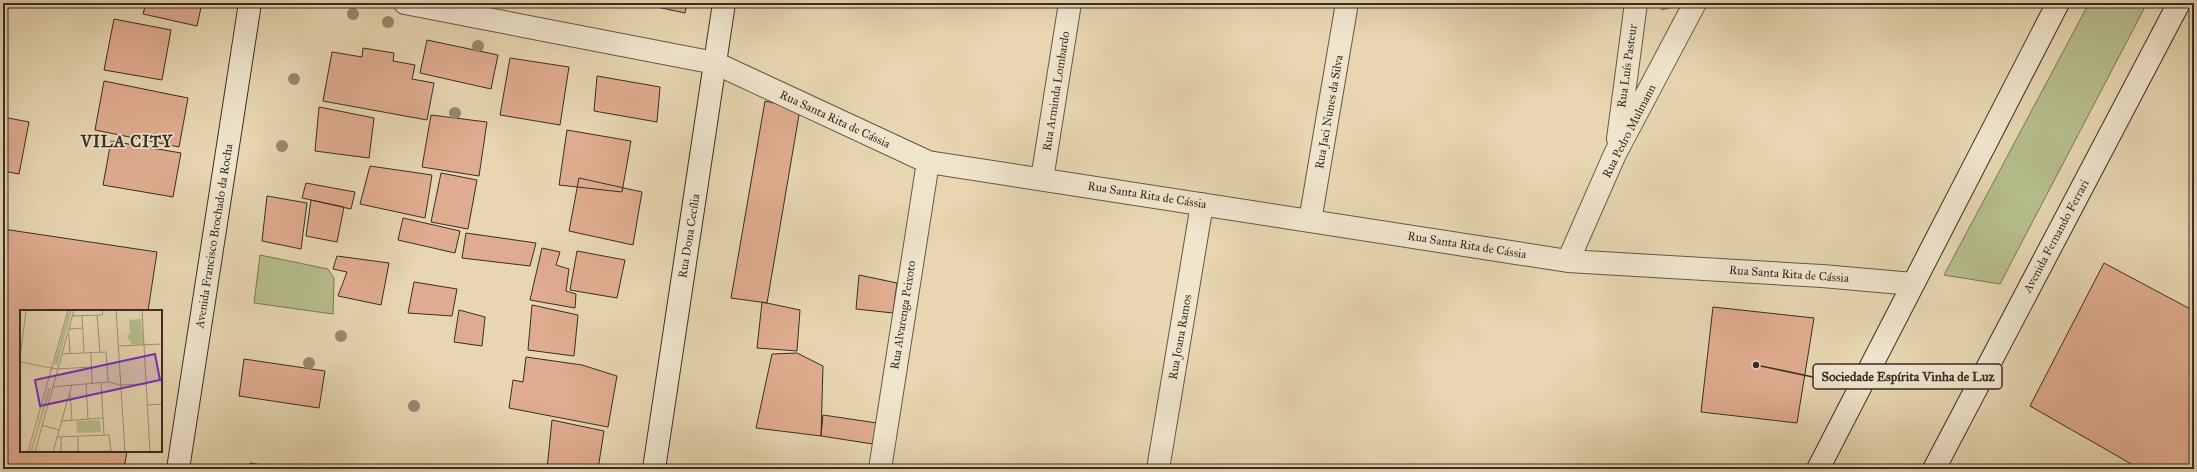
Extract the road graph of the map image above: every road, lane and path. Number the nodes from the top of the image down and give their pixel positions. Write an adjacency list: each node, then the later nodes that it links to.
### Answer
1 (250, 3): 18 (street, Avenida Francisco Brochado da Rocha)
2 (405, 3): 10 (street, Rua Santa Rita de Cássia)
3 (724, 3): 10 (street, Rua Dona Cecília)
4 (1070, 3): 13 (street, Rua Arminda Lombardo)
5 (1347, 3): 15 (street, Rua Jaci Nunes da Silva)
6 (1636, 3): 11 (street, Rua Luís Pasteur)
7 (1695, 3): 11 (street, Rua Pedro Mulmann)
8 (2058, 3): 17 (street)
9 (2179, 3): 23 (street, Avenida Fernando Ferrari)
10 (715, 63): 12 (street, Rua Santa Rita de Cássia); 19 (street, Rua Dona Cecília)
11 (1615, 154): 16 (street, Rua Pedro Mulmann)
12 (928, 162): 13 (street, Rua Santa Rita de Cássia); 20 (street, Rua Alvarenga Peixoto)
13 (1042, 179): 14 (street, Rua Santa Rita de Cássia)
14 (1202, 204): 15 (street, Rua Santa Rita de Cássia); 21 (street, Rua Joana Ramos)
15 (1310, 221): 16 (street, Rua Santa Rita de Cássia)
16 (1568, 261): 17 (street, Rua Santa Rita de Cássia)
17 (1913, 284): 22 (street)
18 (178, 469)
19 (654, 469)
20 (880, 469)
21 (1158, 469)
22 (1818, 469)
23 (1934, 469)

